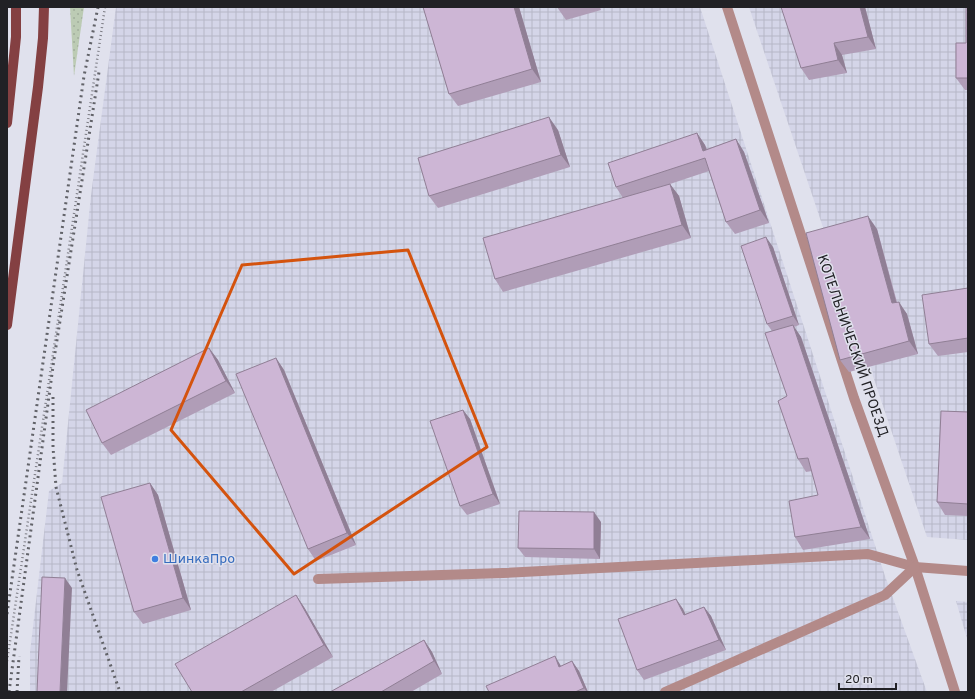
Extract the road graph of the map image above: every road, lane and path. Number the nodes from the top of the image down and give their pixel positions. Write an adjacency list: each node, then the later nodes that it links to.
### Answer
1 (16, 7): 5 (main road)
2 (44, 7): 6 (main road)
3 (105, 7): 10 (path)
4 (727, 7): 7 (street, КОТЕЛЬНИЧЕСКИЙ ПРОЕЗД)
5 (7, 123)
6 (7, 324)
7 (915, 567): 8 (street); 9 (street); 11 (street); 12 (street, КОТЕЛЬНИЧЕСКИЙ ПРОЕЗД)
8 (968, 571)
9 (318, 579)
10 (7, 661)
11 (665, 692)
12 (955, 692)

